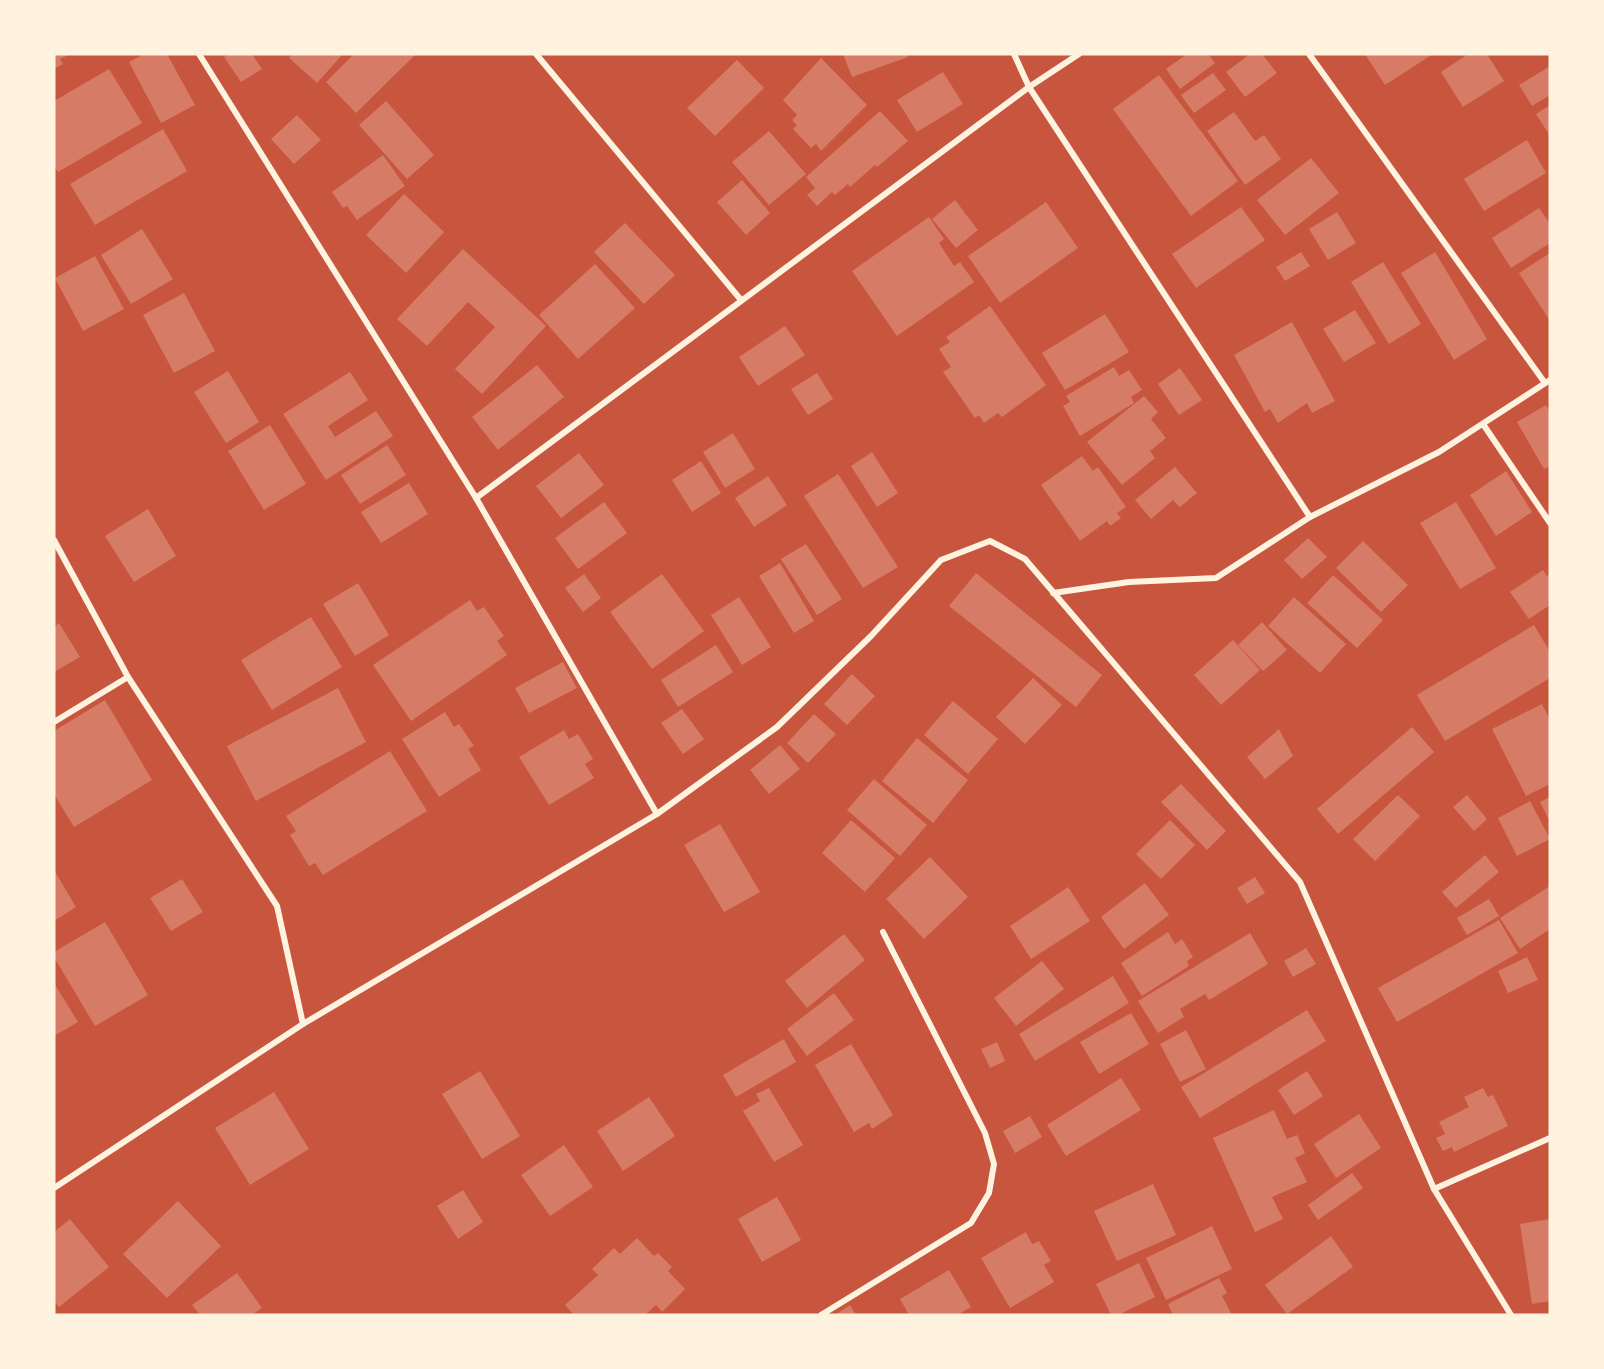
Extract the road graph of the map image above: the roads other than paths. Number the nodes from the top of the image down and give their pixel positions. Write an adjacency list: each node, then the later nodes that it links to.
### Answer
1 (199, 54): 10 (street)
2 (536, 54): 7 (street)
3 (1014, 54): 6 (street)
4 (1079, 54): 6 (street)
5 (1309, 54): 8 (street)
6 (1029, 87): 7 (street); 11 (street)
7 (741, 300): 10 (street)
8 (1548, 381): 9 (street)
9 (1483, 424): 11 (street); 12 (street)
10 (476, 498): 17 (street)
11 (1310, 517): 14 (street)
12 (1550, 523)
13 (54, 540): 15 (street)
14 (1053, 593): 17 (street); 22 (street)
15 (128, 677): 16 (street); 19 (street)
16 (54, 722)
17 (657, 814): 19 (street)
18 (883, 932): 23 (street)
19 (303, 1024): 21 (street)
20 (1550, 1138): 22 (street)
21 (54, 1188)
22 (1434, 1189): 24 (street)
23 (821, 1315)
24 (1511, 1315)

